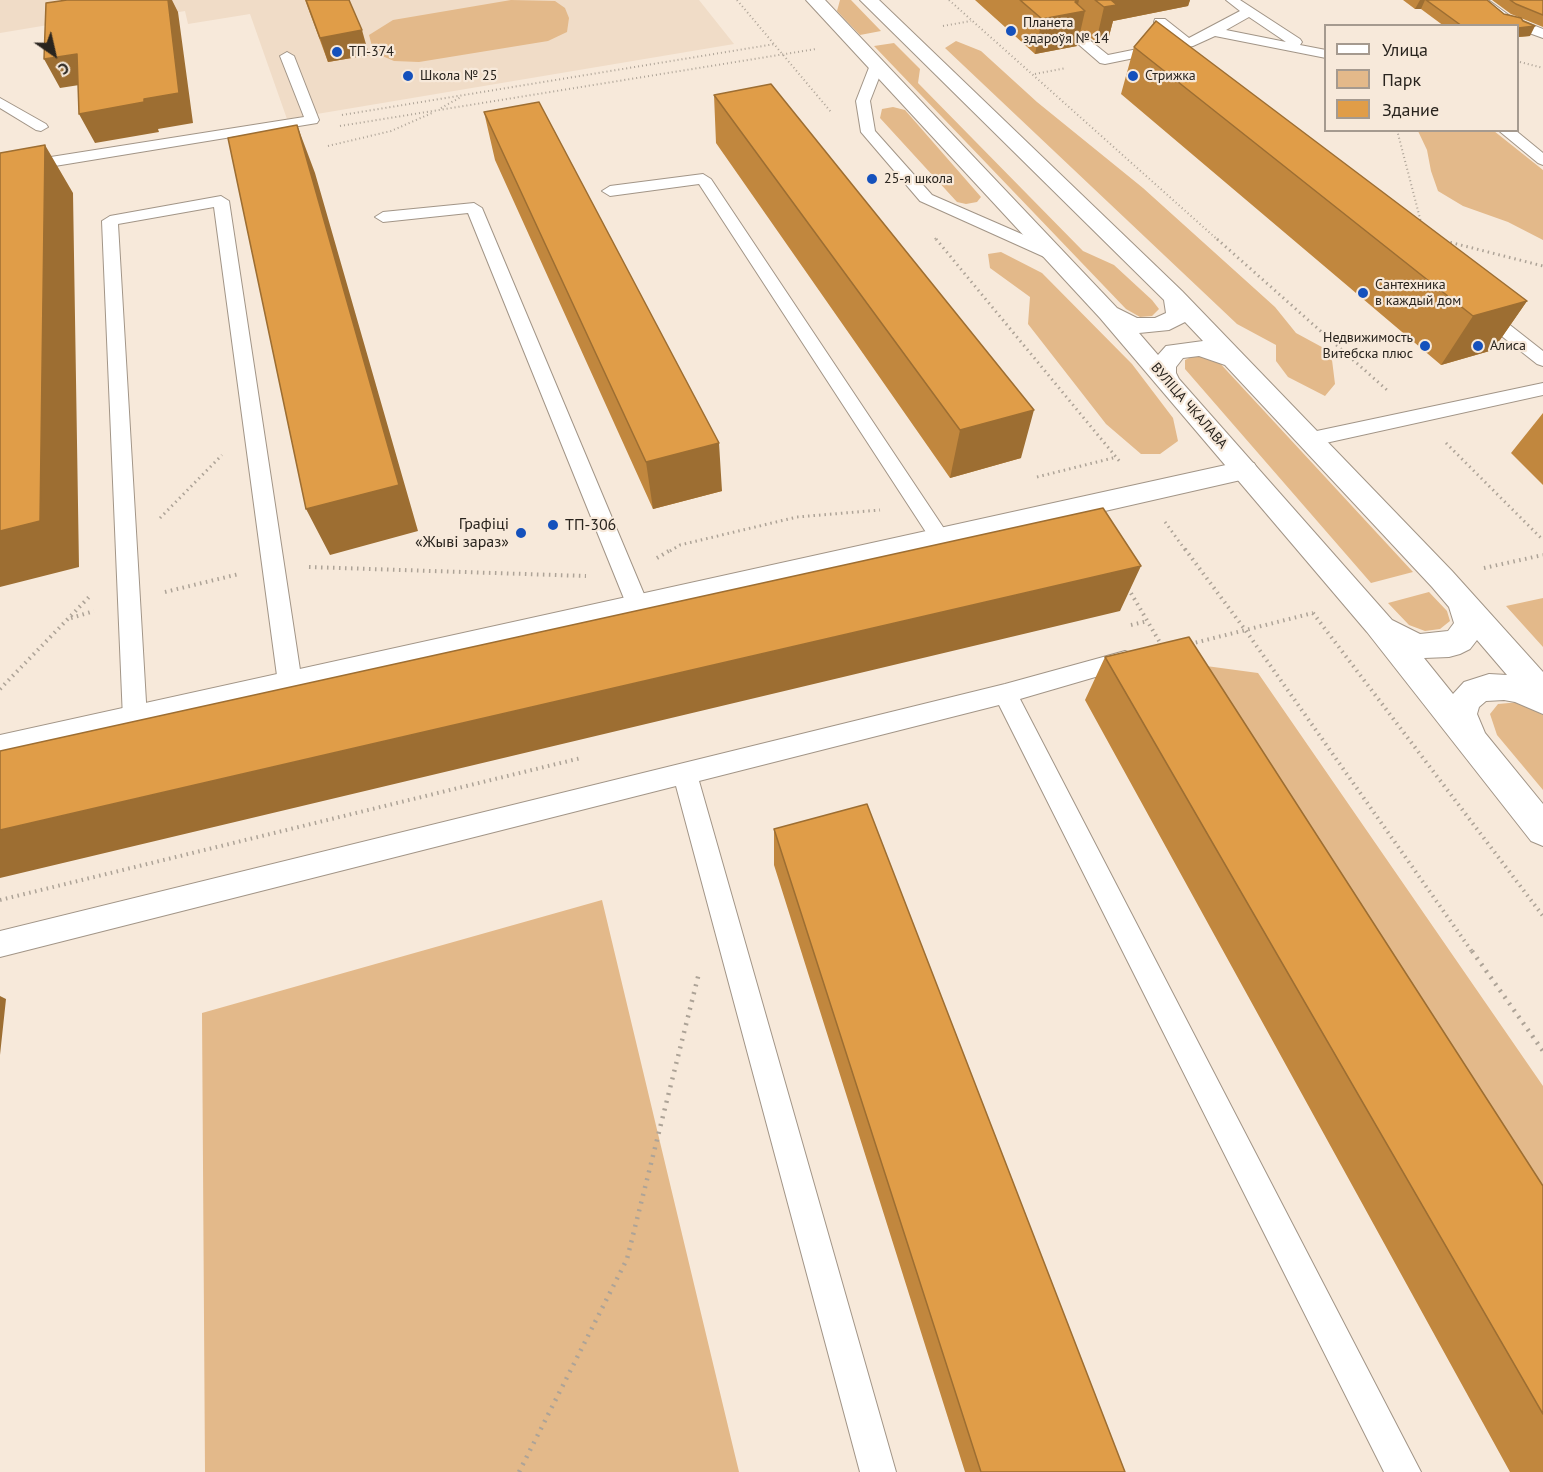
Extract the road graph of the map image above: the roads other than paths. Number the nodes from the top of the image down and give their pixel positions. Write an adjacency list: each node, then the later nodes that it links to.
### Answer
1 (815, 0): 17 (main road, ВУЛІЦА ЧКАЛАВА)
2 (869, 0): 27 (main road)
3 (1232, 0): 5 (lane)
4 (1480, 0): 7 (lane)
5 (1248, 12): 9 (lane); 13 (lane)
6 (1160, 22): 12 (lane)
7 (1518, 24)
8 (1519, 25): 10 (lane)
9 (1214, 32): 12 (lane); 13 (lane)
10 (1543, 34)
11 (1077, 37): 14 (lane)
12 (1188, 43): 14 (lane)
13 (1305, 49): 15 (lane)
14 (1154, 51): 18 (lane)
15 (1324, 54)
16 (287, 56): 23 (lane)
17 (877, 65): 26 (main road, ВУЛІЦА ЧКАЛАВА); 26 (lane)
18 (1172, 66)
19 (0, 102): 20 (lane)
20 (41, 127)
21 (1508, 132): 22 (lane)
22 (1543, 160)
23 (0, 170)
24 (610, 191): 36 (lane)
25 (382, 217): 38 (lane)
26 (1057, 256): 29 (main road, ВУЛІЦА ЧКАЛАВА)
27 (1174, 296): 29 (main road); 31 (main road)
28 (1466, 299): 30 (lane)
29 (1108, 313): 32 (main road, ВУЛІЦА ЧКАЛАВА)
30 (1543, 360)
31 (1236, 361): 32 (main road); 34 (main road)
32 (1168, 381): 35 (main road, ВУЛІЦА ЧКАЛАВА)
33 (1543, 389): 34 (lane)
34 (1312, 439): 37 (main road)
35 (1244, 470): 36 (main road); 39 (main road, ВУЛІЦА ЧКАЛАВА)
36 (940, 538): 38 (main road)
37 (1462, 601): 39 (main road); 43 (main road)
38 (638, 606): 41 (main road)
39 (1378, 624): 46 (main road, ВУЛІЦА ЧКАЛАВА)
40 (1125, 660): 42 (lane)
41 (290, 683): 45 (main road); 45 (lane)
42 (1005, 694): 48 (lane); 52 (lane)
43 (1543, 694)
44 (1543, 700): 46 (main road)
45 (135, 718): 47 (main road)
46 (1475, 745): 49 (main road, ВУЛІЦА ЧКАЛАВА)
47 (0, 749)
48 (685, 773): 50 (lane); 51 (lane)
49 (1543, 830)
50 (0, 944)
51 (878, 1472)
52 (1403, 1472)

